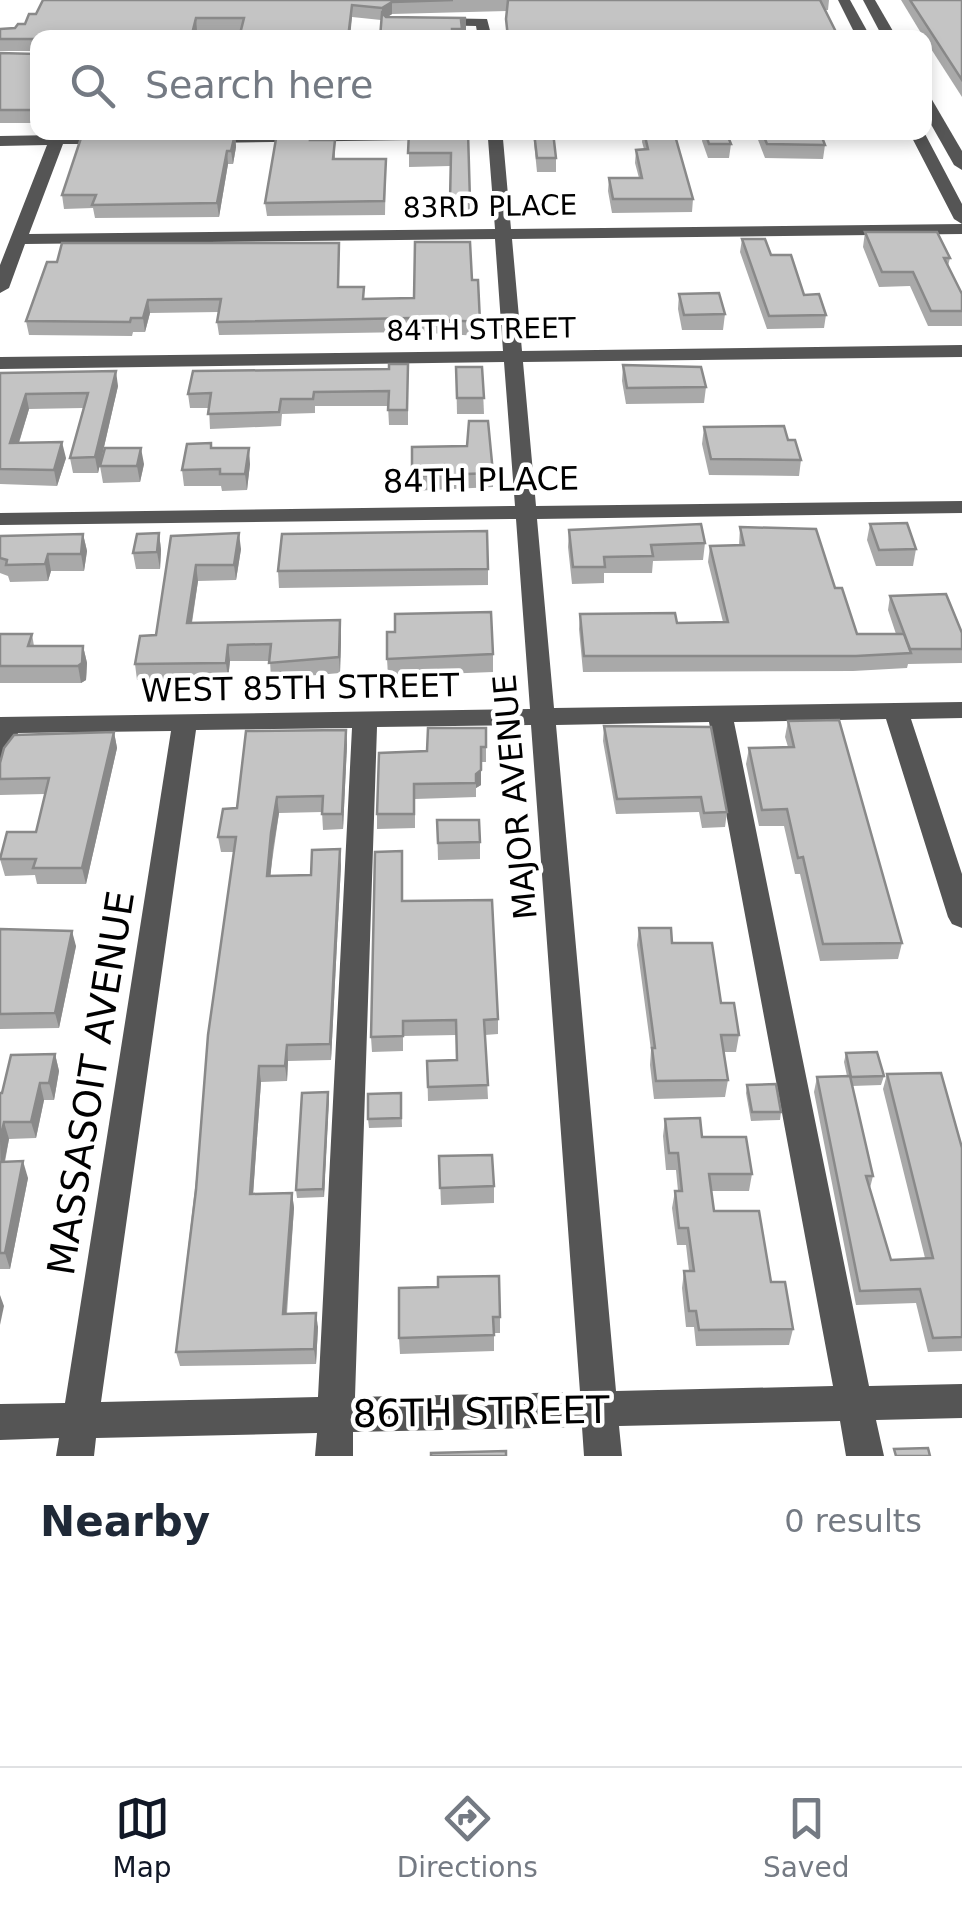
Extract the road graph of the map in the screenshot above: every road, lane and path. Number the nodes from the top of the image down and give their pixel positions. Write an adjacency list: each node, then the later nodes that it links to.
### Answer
1 (844, 0): 5 (street)
2 (868, 0): 6 (street)
3 (408, 22): 4 (street)
4 (482, 30)
5 (860, 30)
6 (885, 30)
7 (932, 111): 9 (street)
8 (932, 130): 9 (street)
9 (943, 130): 10 (street); 15 (street)
10 (962, 130)
11 (0, 140): 12 (street)
12 (57, 140): 19 (street)
13 (495, 140): 18 (street, MAJOR AVENUE)
14 (920, 140): 16 (street)
15 (962, 165)
16 (962, 218)
17 (962, 229): 18 (street, 83RD PLACE)
18 (502, 234): 19 (street, 83RD PLACE); 22 (street, MAJOR AVENUE)
19 (19, 239): 20 (street)
20 (0, 288)
21 (962, 351): 22 (street, 84TH STREET)
22 (512, 356): 23 (street, 84TH STREET); 25 (street, MAJOR AVENUE)
23 (0, 362)
24 (962, 507): 25 (street, 84TH PLACE)
25 (526, 512): 26 (street, 84TH PLACE); 30 (street, MAJOR AVENUE)
26 (0, 518)
27 (962, 710): 28 (street, WEST 85TH STREET)
28 (896, 711): 29 (street, WEST 85TH STREET); 35 (street)
29 (720, 714): 30 (street, WEST 85TH STREET); 37 (street)
30 (544, 716): 31 (street, WEST 85TH STREET); 38 (street, MAJOR AVENUE)
31 (364, 719): 32 (street, WEST 85TH STREET); 39 (street)
32 (185, 722): 33 (street, WEST 85TH STREET); 41 (street, MASSASOIT AVENUE)
33 (4, 725): 34 (street)
34 (0, 756)
35 (962, 917)
36 (962, 1401): 37 (street, 86TH STREET)
37 (855, 1404): 38 (street, 86TH STREET); 44 (street)
38 (599, 1410): 39 (street, 86TH STREET); 43 (street, MAJOR AVENUE)
39 (336, 1415): 41 (street, 86TH STREET); 42 (street)
40 (0, 1422): 41 (street, 86TH STREET)
41 (77, 1438)
42 (334, 1456)
43 (603, 1456)
44 (865, 1456)

